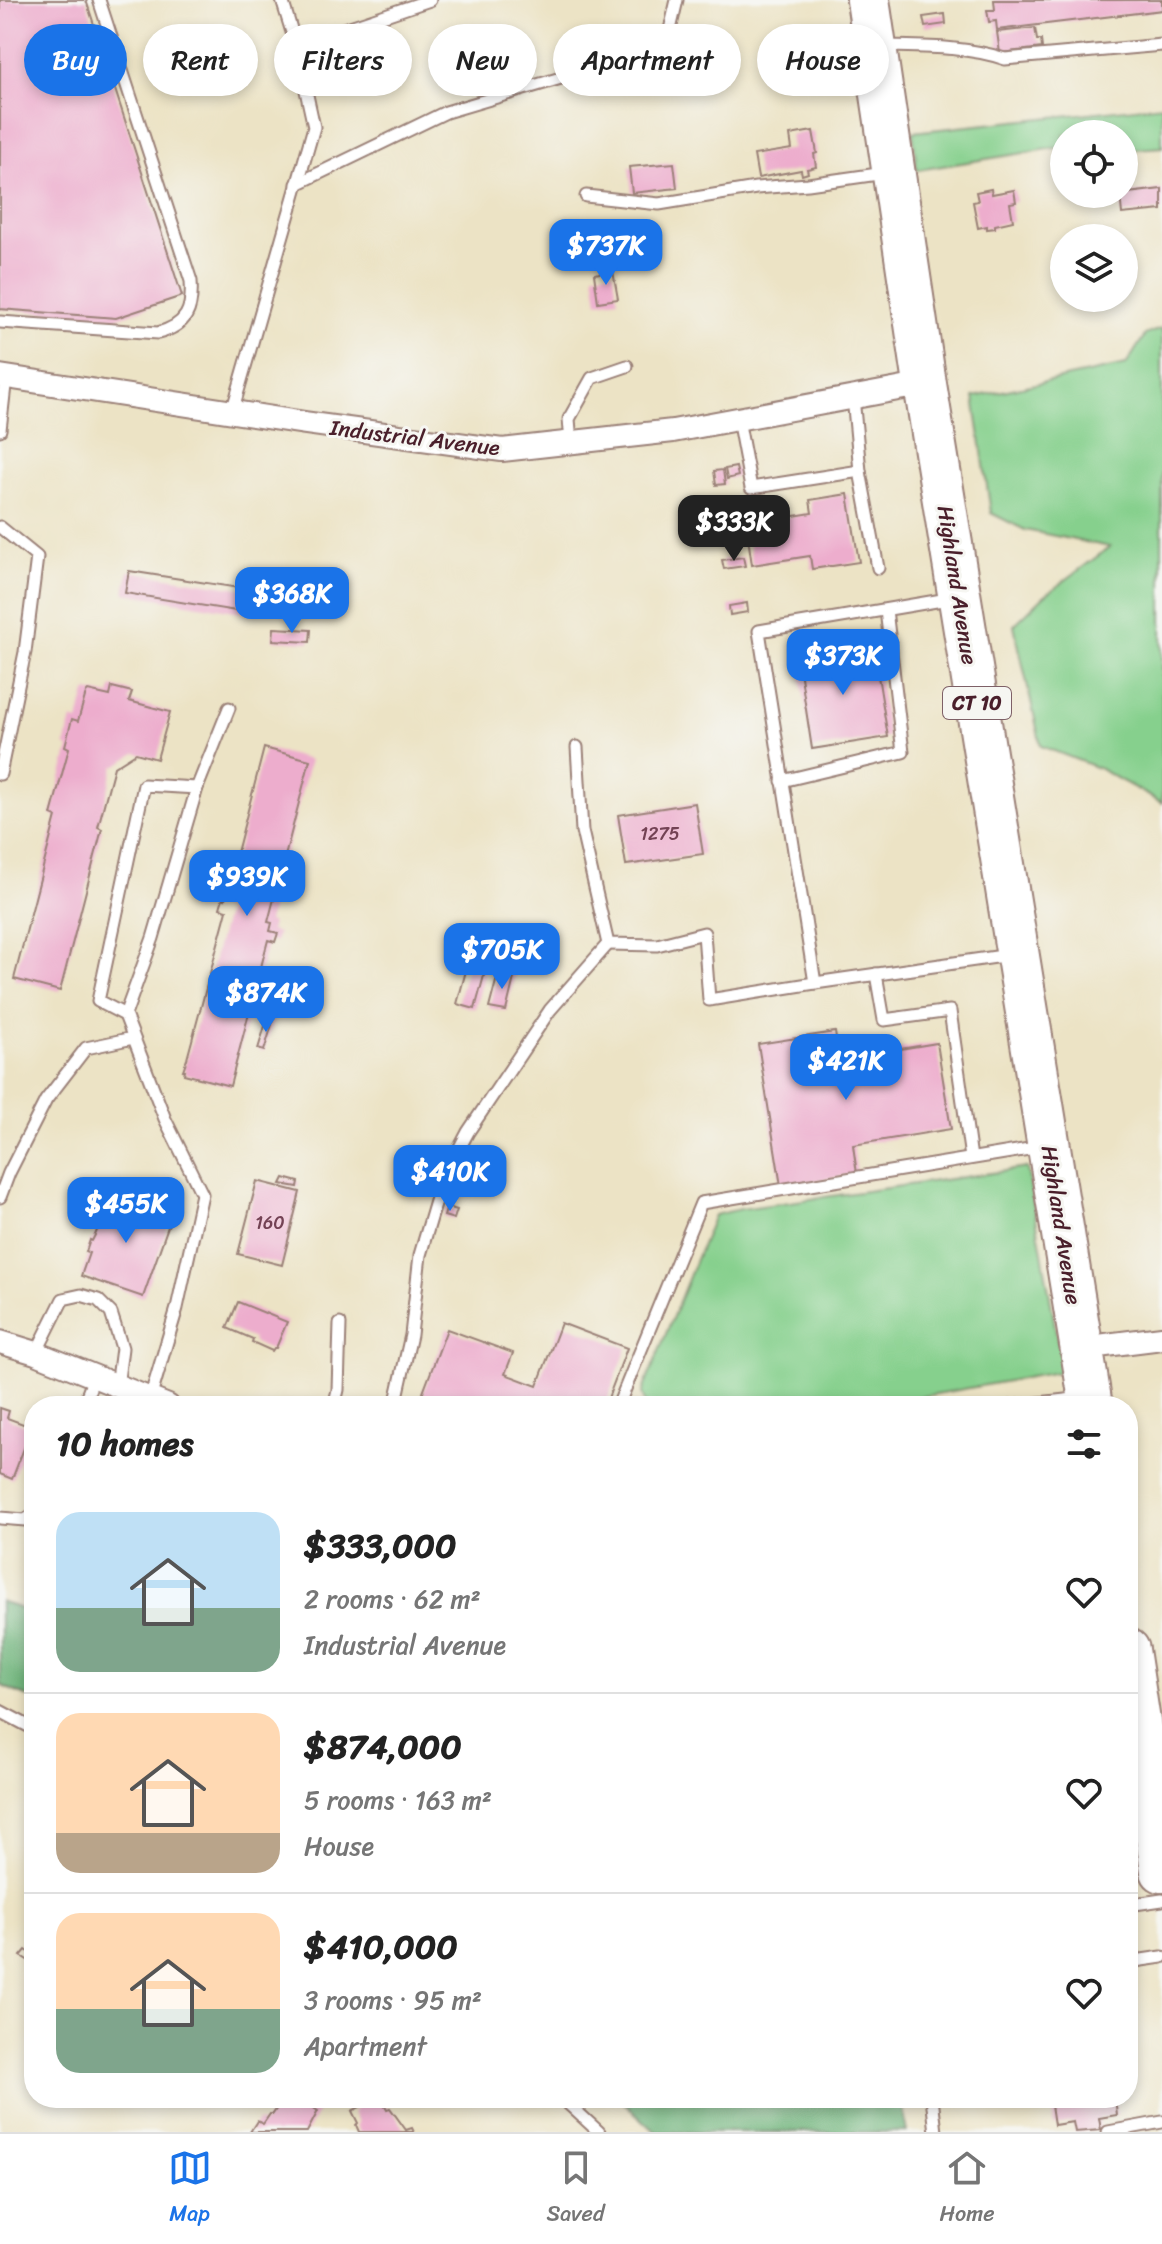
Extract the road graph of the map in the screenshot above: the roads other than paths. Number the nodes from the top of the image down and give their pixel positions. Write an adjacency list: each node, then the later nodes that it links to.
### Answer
1 (99, 0): 16 (lane)
2 (282, 0): 6 (lane)
3 (430, 0): 7 (lane)
4 (677, 0): 14 (lane)
5 (868, 0): 8 (highway, Highland Avenue / CT 10)
6 (289, 24)
7 (359, 24)
8 (872, 24)
9 (1162, 45): 10 (lane)
10 (889, 46)
11 (307, 96): 14 (lane)
12 (883, 96): 13 (highway, Highland Avenue / CT 10)
13 (894, 172): 15 (lane); 19 (highway, Highland Avenue / CT 10)
14 (297, 184): 21 (lane)
15 (586, 196)
16 (0, 322)
17 (627, 366): 24 (lane)
18 (3, 376): 21 (street, Industrial Avenue); 23 (lane)
19 (925, 384): 20 (street, Industrial Avenue); 28 (highway, Highland Avenue / CT 10)
20 (853, 397): 22 (street, Industrial Avenue); 25 (lane)
21 (232, 412): 24 (street, Industrial Avenue)
22 (738, 419): 24 (street, Industrial Avenue); 25 (lane)
23 (0, 430)
24 (571, 442)
25 (860, 471): 27 (lane)
26 (0, 527): 32 (lane)
27 (878, 568)
28 (960, 597): 29 (lane); 36 (highway, Highland Avenue / CT 10)
29 (886, 610): 33 (lane); 33 (lane)
30 (229, 708): 34 (lane)
31 (577, 747): 35 (lane)
32 (0, 774)
33 (782, 781): 38 (lane)
34 (197, 788): 39 (lane); 39 (lane)
35 (608, 944): 38 (lane); 55 (lane)
36 (1018, 954): 37 (lane); 41 (highway, Highland Avenue / CT 10)
37 (876, 974): 38 (lane); 42 (lane)
38 (815, 983)
39 (125, 1015): 40 (lane)
40 (133, 1038): 43 (lane); 53 (lane)
41 (1049, 1146): 42 (lane); 47 (highway, Highland Avenue / CT 10)
42 (971, 1158): 56 (lane)
43 (0, 1197)
44 (340, 1324): 54 (lane)
45 (1162, 1338): 47 (street)
46 (0, 1342): 48 (street)
47 (1082, 1348): 57 (highway, Highland Avenue / CT 10)
48 (36, 1353): 49 (street); 50 (lane)
49 (94, 1378): 50 (street); 51 (lane)
50 (117, 1387): 52 (street)
51 (87, 1396)
52 (142, 1396)
53 (160, 1396)
54 (336, 1396)
55 (397, 1396)
56 (622, 1396)
57 (1089, 1396)
58 (0, 1518): 59 (lane)
59 (24, 1520)
60 (0, 1711): 62 (lane)
61 (1138, 1715): 63 (highway)
62 (24, 1724)
63 (1162, 1871)
64 (1162, 1900): 65 (lane)
65 (1138, 1904)
66 (1162, 1957): 67 (lane)
67 (1138, 1961)
68 (573, 2108): 71 (lane)
69 (933, 2108): 72 (lane)
70 (1162, 2122): 73 (lane)
71 (599, 2132)
72 (936, 2132)
73 (1108, 2132)

